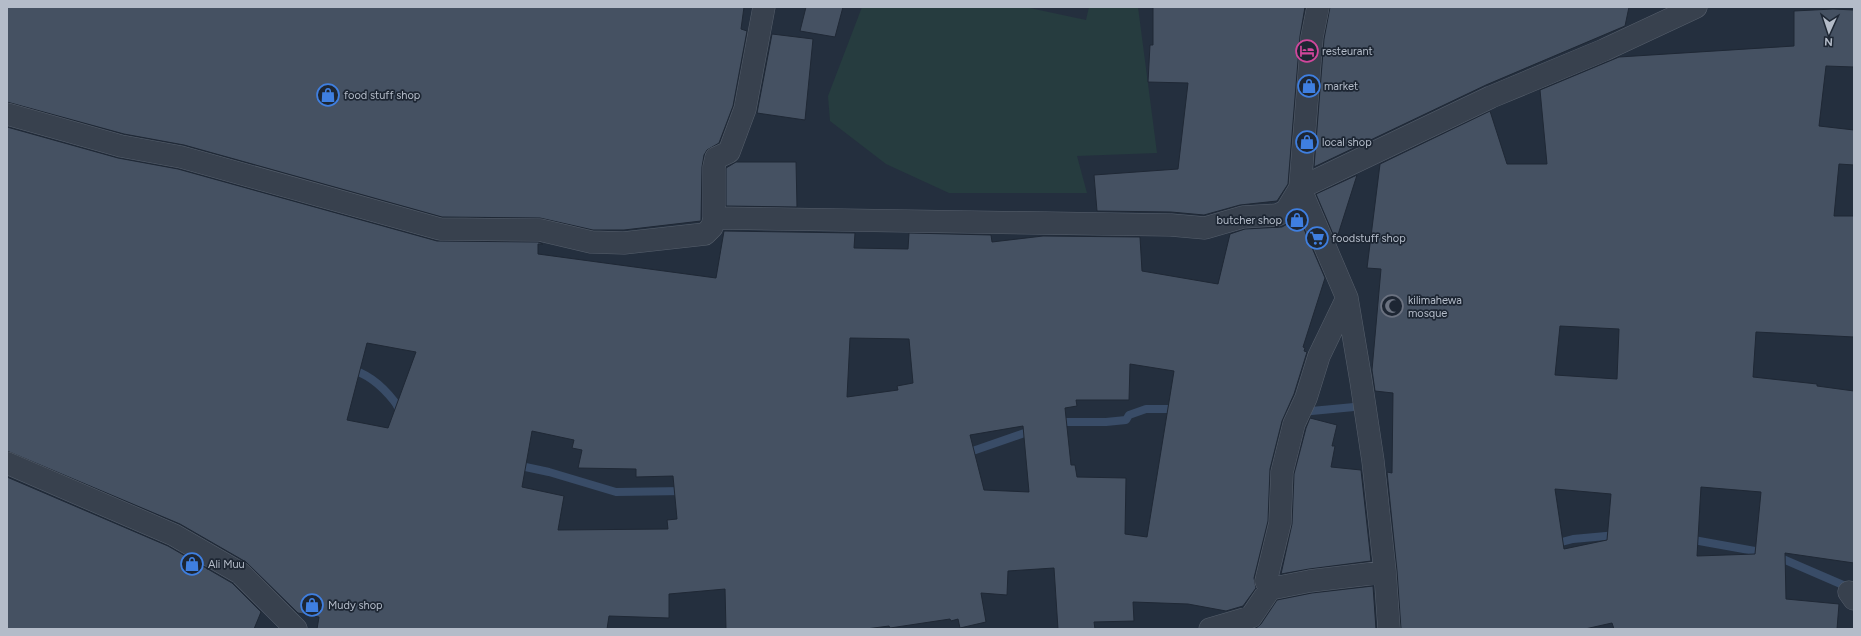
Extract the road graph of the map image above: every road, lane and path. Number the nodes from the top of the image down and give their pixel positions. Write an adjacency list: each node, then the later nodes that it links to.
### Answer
1 (764, 7): 6 (street)
2 (1318, 7): 5 (street)
3 (1696, 7): 5 (street)
4 (7, 114): 6 (street)
5 (1300, 188): 6 (street); 7 (street)
6 (714, 218)
7 (1347, 298): 9 (street); 10 (street)
8 (7, 464): 11 (street)
9 (1385, 572): 10 (street); 13 (street)
10 (1270, 589): 12 (street)
11 (296, 629)
12 (1210, 629)
13 (1390, 629)

